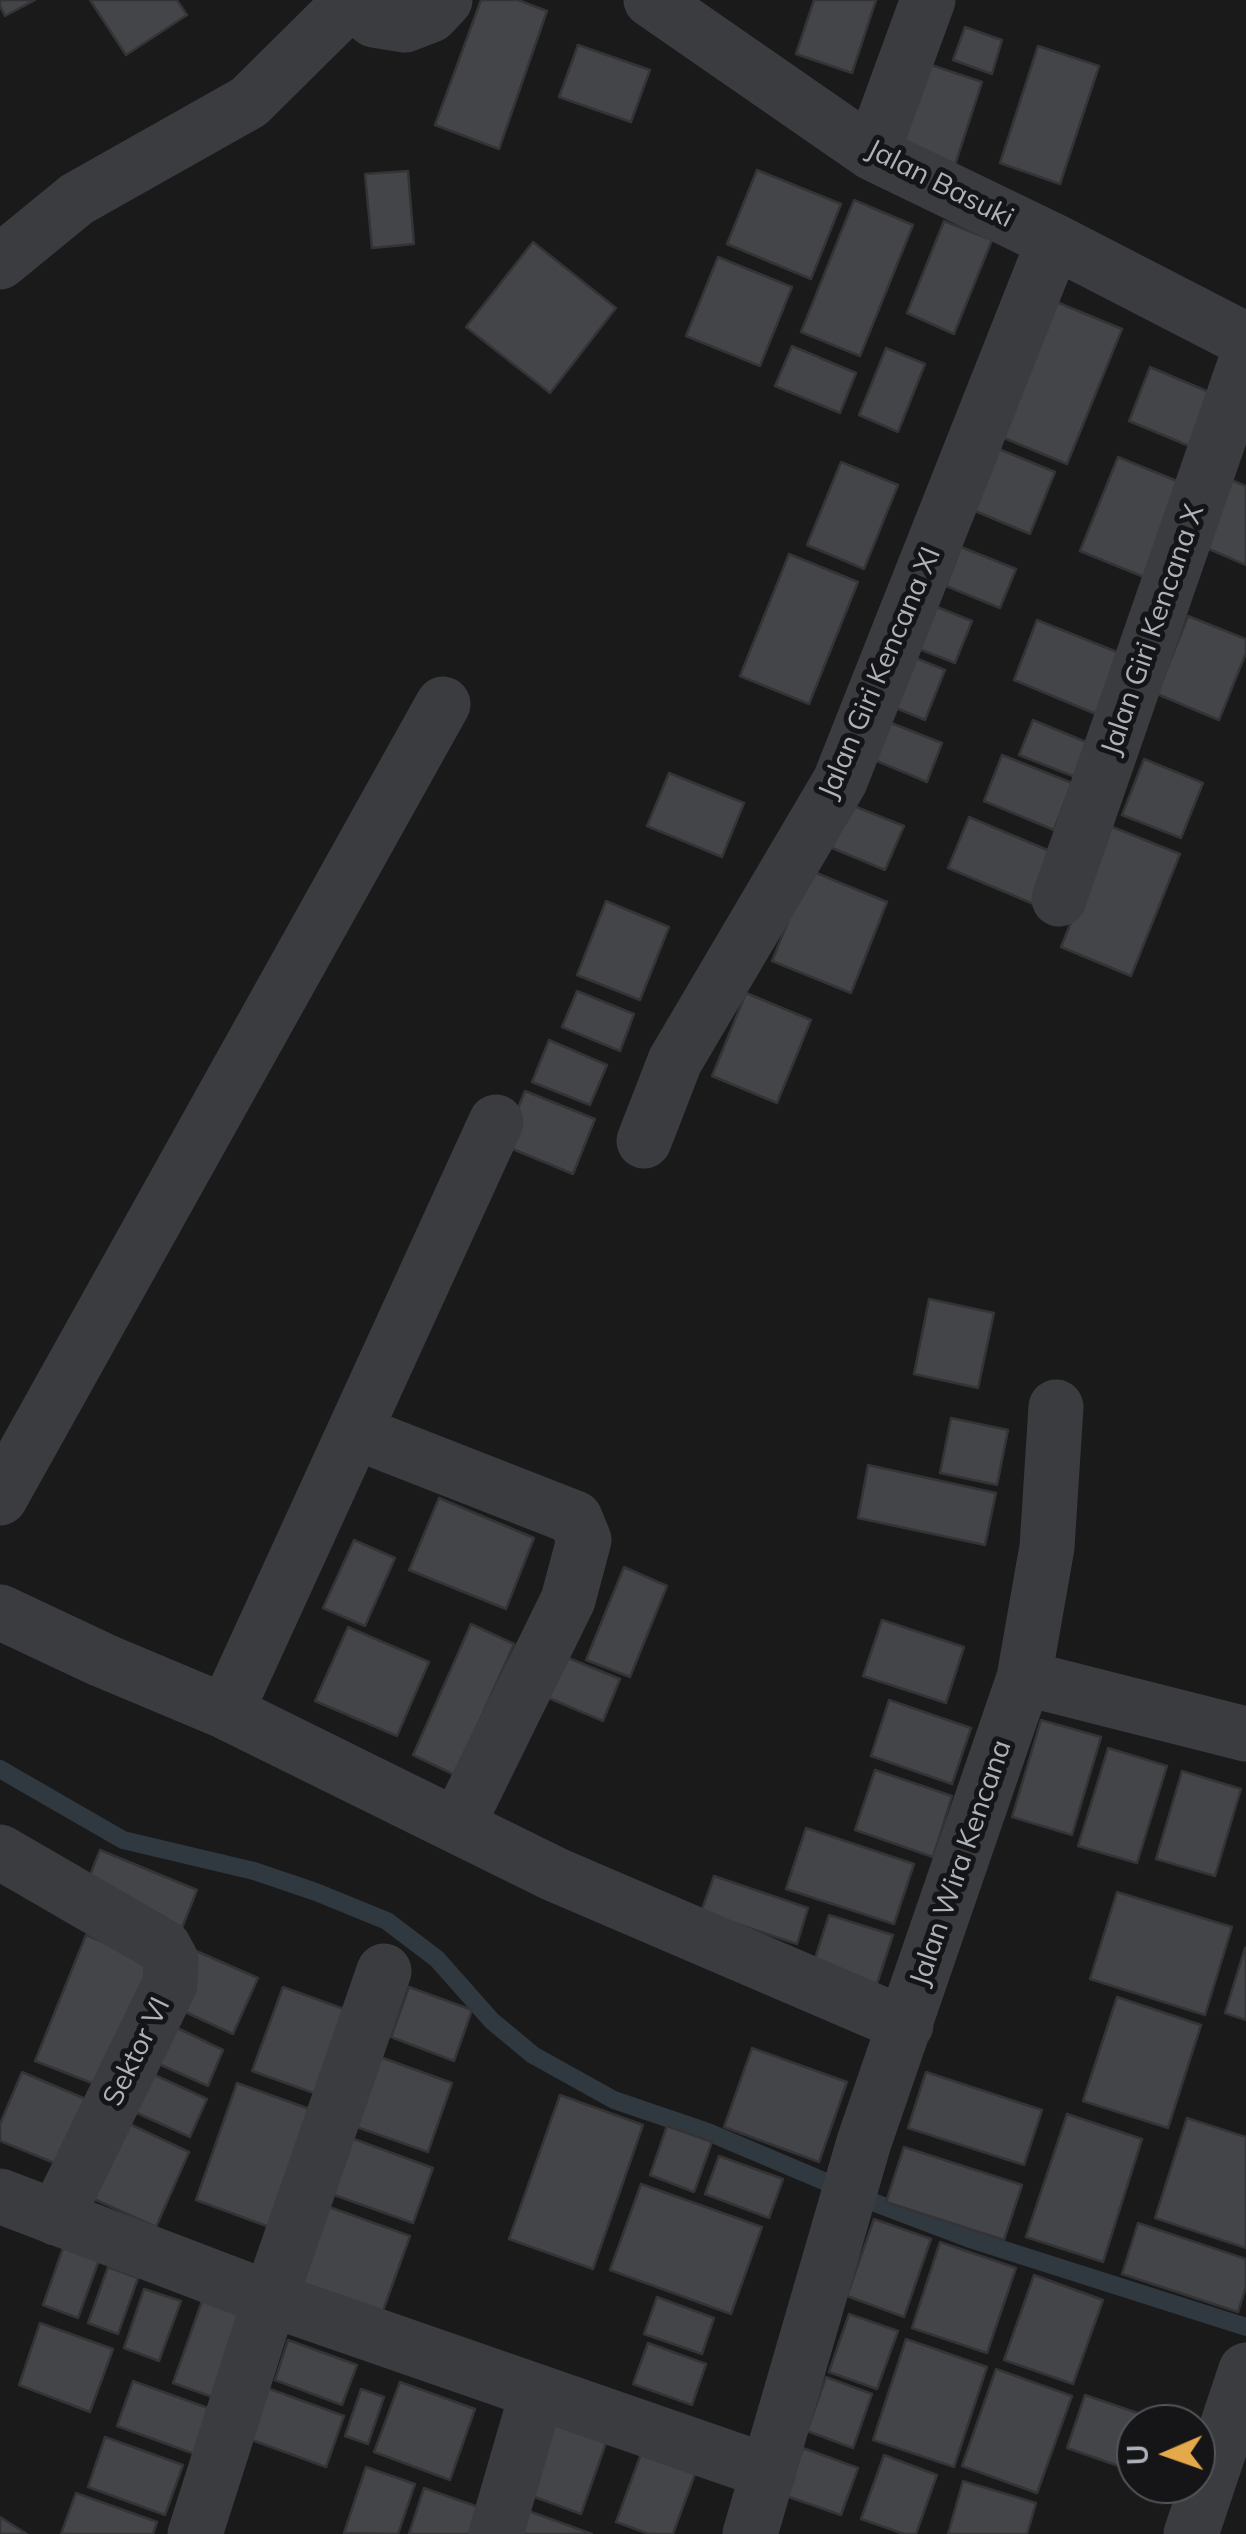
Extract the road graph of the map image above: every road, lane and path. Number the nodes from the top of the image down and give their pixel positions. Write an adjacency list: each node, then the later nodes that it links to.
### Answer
1 (445, 0): 4 (street)
2 (651, 0): 5 (street, Jalan Basuki)
3 (928, 0): 5 (street)
4 (349, 1): 7 (street)
5 (872, 152): 6 (street, Jalan Basuki)
6 (1054, 240): 8 (street, Jalan Basuki); 12 (street, Jalan Giri Kencana XI)
7 (0, 262)
8 (1242, 333): 10 (street, Jalan Giri Kencana X)
9 (442, 704): 15 (street)
10 (1059, 899)
11 (496, 1122): 14 (street)
12 (644, 1141)
13 (1056, 1407): 17 (street, Jalan Wira Kencana)
14 (355, 1432): 18 (street); 20 (street)
15 (0, 1498)
16 (0, 1612): 18 (street)
17 (1024, 1678): 19 (street); 23 (street, Jalan Wira Kencana)
18 (226, 1712): 20 (street)
19 (1246, 1734)
20 (457, 1826): 23 (street)
21 (0, 1852): 25 (street, Sektor VI)
22 (384, 1971): 26 (street)
23 (906, 2026): 29 (street, Jalan Wira Kencana)
24 (0, 2196): 25 (street)
25 (56, 2218): 26 (street)
26 (270, 2299): 27 (street); 30 (street)
27 (537, 2393): 29 (street); 31 (street)
28 (1241, 2401): 33 (street)
29 (770, 2472): 32 (street, Jalan Wira Kencana)
30 (196, 2534)
31 (496, 2534)
32 (750, 2534)
33 (1190, 2534)

